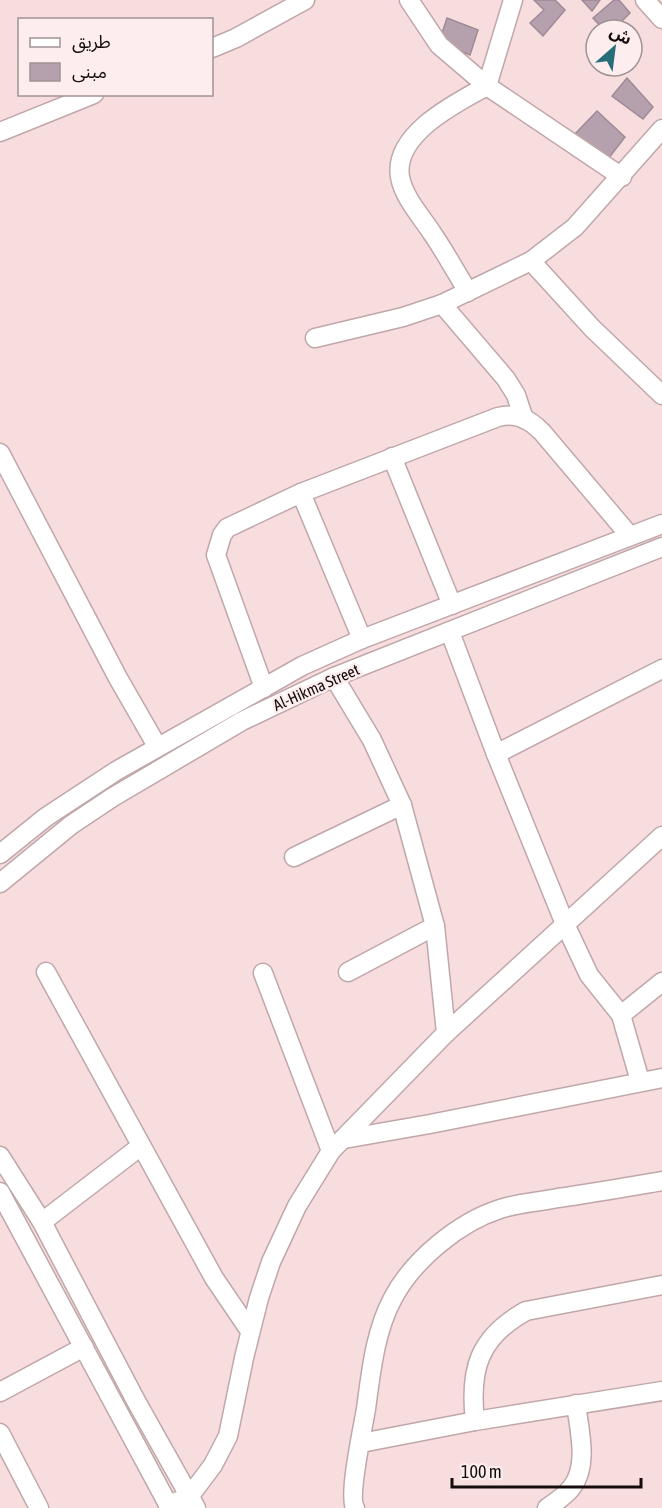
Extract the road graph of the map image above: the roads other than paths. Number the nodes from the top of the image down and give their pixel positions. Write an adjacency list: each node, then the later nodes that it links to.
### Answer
1 (304, 0): 6 (street)
2 (409, 0): 7 (street)
3 (513, 0): 7 (street)
4 (645, 0): 5 (street)
5 (662, 19)
6 (213, 48)
7 (487, 86): 11 (street); 13 (street)
8 (89, 96): 10 (street)
9 (662, 129): 11 (street)
10 (0, 132)
11 (622, 177): 12 (street)
12 (531, 261): 13 (street); 16 (street)
13 (468, 292): 14 (street)
14 (442, 304): 15 (street); 18 (street)
15 (315, 339)
16 (654, 374): 17 (street)
17 (662, 394)
18 (524, 419): 20 (street); 23 (street)
19 (0, 453): 31 (street)
20 (392, 457): 21 (street); 25 (street)
21 (301, 493): 27 (street); 30 (street)
22 (662, 524): 23 (street, Al-Hikma Street)
23 (630, 536): 25 (street, Al-Hikma Street)
24 (662, 547): 26 (street, Al-Hikma Street)
25 (452, 605): 27 (street, Al-Hikma Street)
26 (450, 632): 29 (street, Al-Hikma Street); 32 (street)
27 (362, 639): 30 (street, Al-Hikma Street)
28 (662, 669): 32 (street)
29 (334, 677): 33 (street); 39 (street, Al-Hikma Street)
30 (264, 688): 31 (street, Al-Hikma Street)
31 (158, 746): 34 (street, Al-Hikma Street)
32 (496, 754): 40 (street)
33 (402, 805): 38 (street); 41 (street)
34 (46, 817): 36 (street); 37 (street, Al-Hikma Street)
35 (662, 836): 40 (street)
36 (0, 839)
37 (0, 854)
38 (294, 857)
39 (0, 883)
40 (565, 924): 46 (street); 47 (street)
41 (435, 927): 43 (street); 47 (street)
42 (46, 972): 51 (street)
43 (348, 972)
44 (263, 973): 50 (street)
45 (662, 982): 46 (street)
46 (621, 1015): 49 (street)
47 (446, 1033): 50 (street)
48 (662, 1078): 49 (street)
49 (640, 1082): 50 (street)
50 (337, 1145): 58 (street)
51 (141, 1146): 56 (street); 58 (street)
52 (0, 1156): 56 (street)
53 (662, 1181): 65 (street)
54 (0, 1192): 55 (street)
55 (6, 1207): 59 (street)
56 (42, 1222): 66 (street)
57 (662, 1285): 63 (street)
58 (250, 1331): 66 (street)
59 (84, 1347): 61 (street); 67 (street)
60 (662, 1391): 62 (street)
61 (0, 1392)
62 (576, 1404): 63 (street); 70 (street)
63 (475, 1421): 65 (street)
64 (0, 1433): 68 (street)
65 (361, 1443): 69 (street)
66 (193, 1503): 67 (street)
67 (169, 1507)
68 (39, 1508)
69 (355, 1508)
70 (548, 1508)

